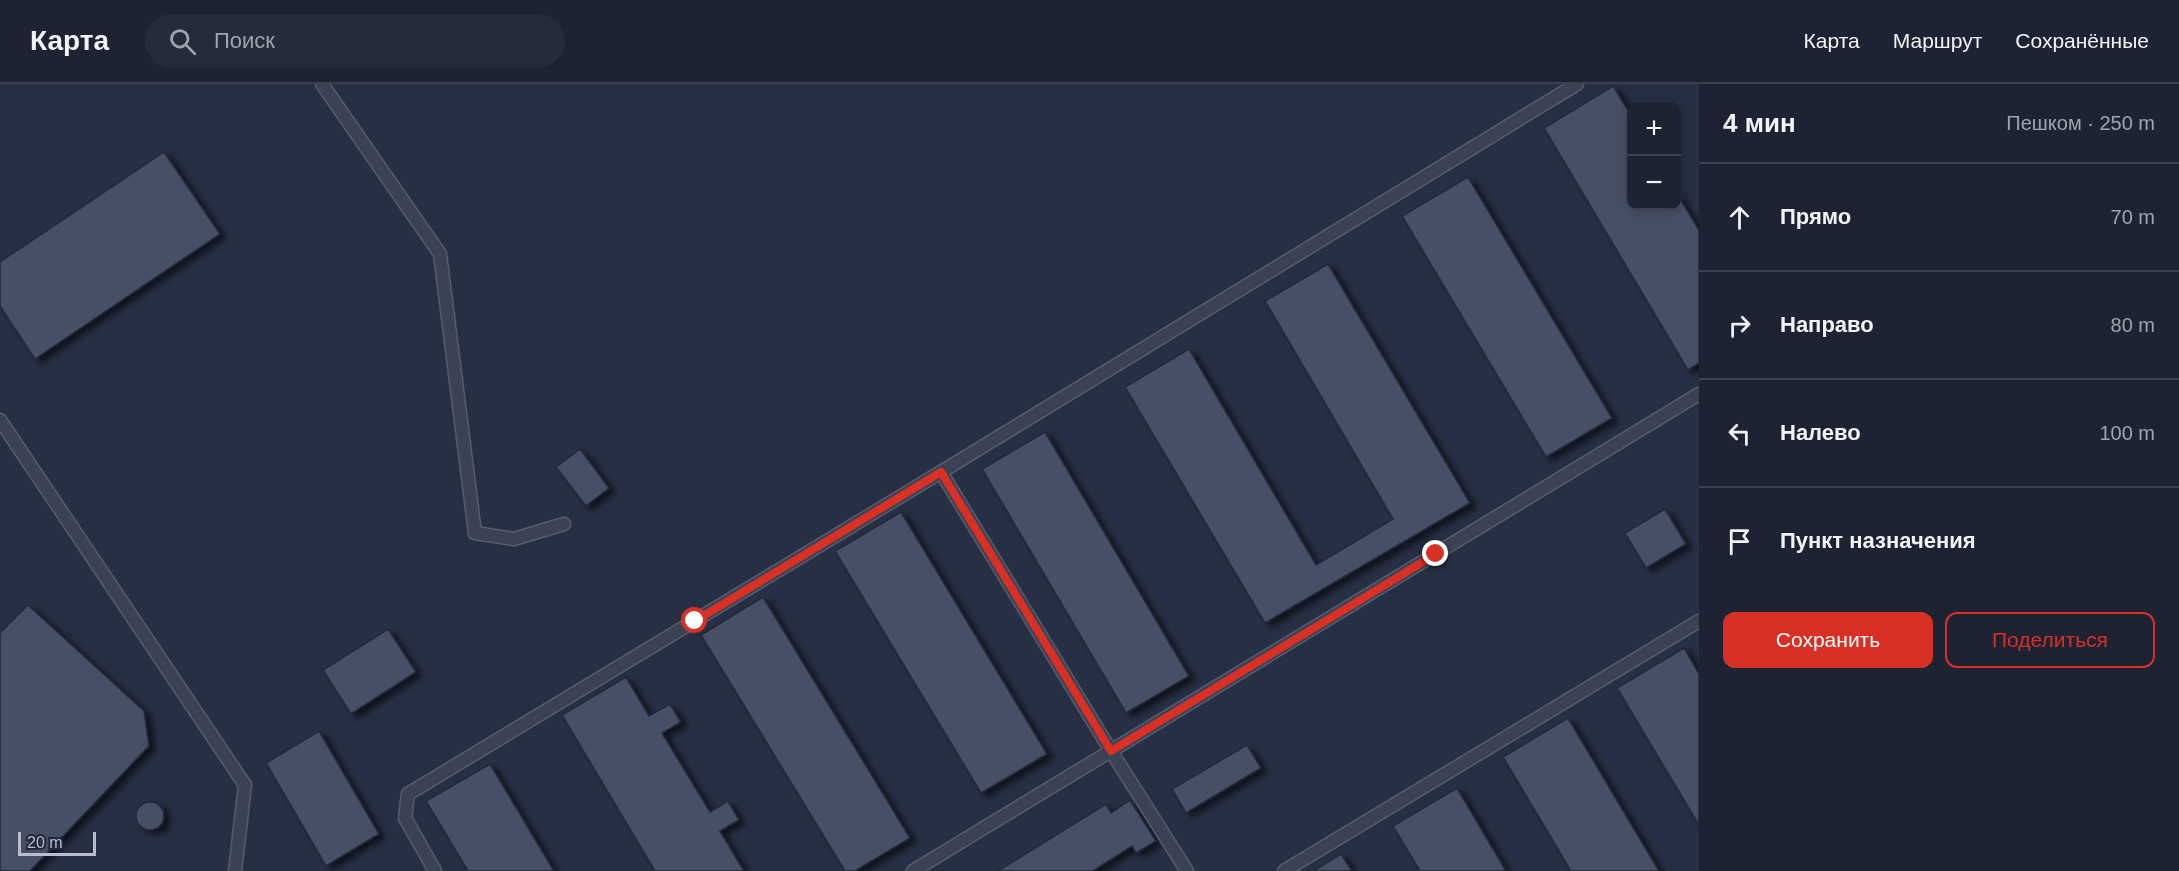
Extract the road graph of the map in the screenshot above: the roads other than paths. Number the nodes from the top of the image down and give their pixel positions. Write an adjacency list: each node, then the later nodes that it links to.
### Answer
1 (322, 84): 6 (lane)
2 (1577, 84): 5 (lane)
3 (1699, 394): 8 (lane)
4 (0, 420): 9 (lane)
5 (941, 472): 8 (lane); 10 (lane)
6 (564, 524)
7 (1699, 621): 13 (lane)
8 (1111, 751): 11 (lane); 12 (lane)
9 (235, 871)
10 (435, 871)
11 (913, 871)
12 (1187, 871)
13 (1284, 871)

